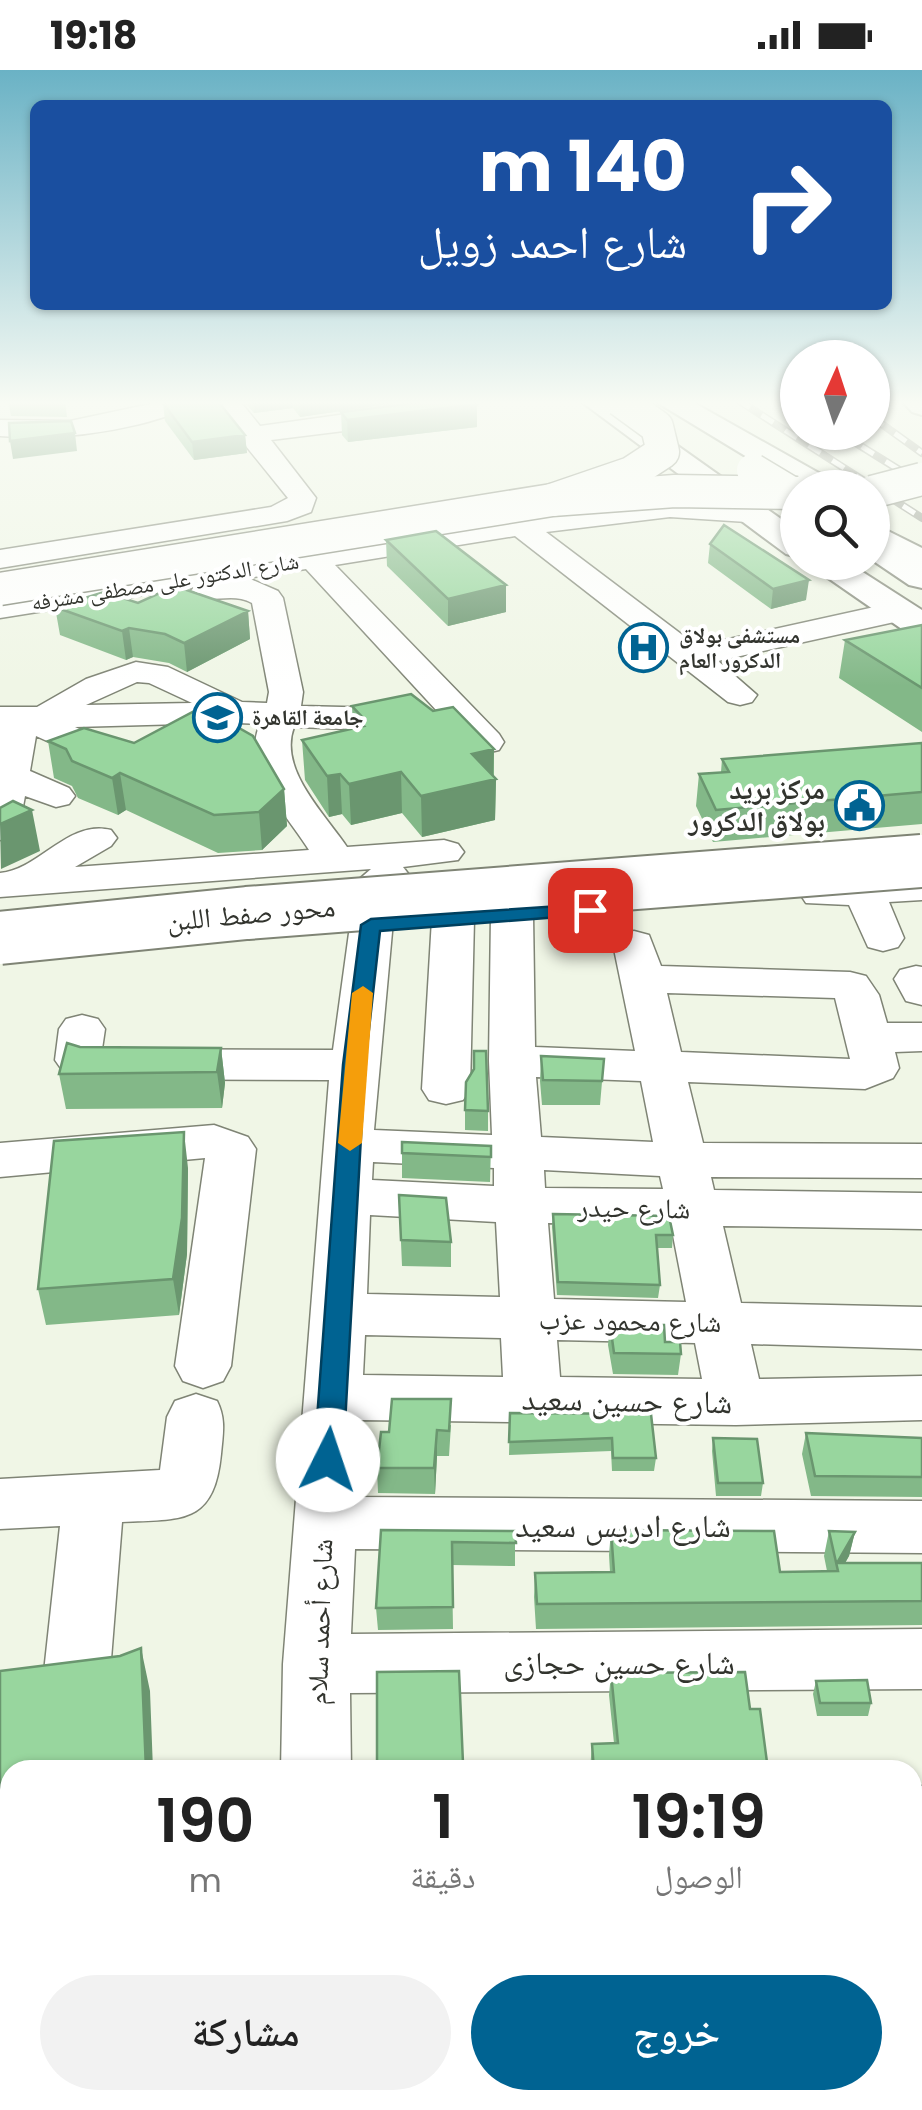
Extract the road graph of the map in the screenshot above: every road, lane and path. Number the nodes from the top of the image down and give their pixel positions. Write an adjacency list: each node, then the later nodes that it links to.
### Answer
1 (300, 495): 17 (street)
2 (566, 495): 6 (main road, bridge)
3 (609, 495): 6 (main road, bridge)
4 (689, 495): 7 (main road, bridge)
5 (722, 495): 8 (main road)
6 (552, 500): 22 (main road, bridge)
7 (780, 508)
8 (746, 513): 9 (main road); 10 (street, شارع الدكتور على مصطفى مشرفه); 12 (main road)
9 (780, 522)
10 (519, 525): 16 (street, شارع الدكتور على مصطفى مشرفه); 26 (street)
11 (890, 529): 14 (main road)
12 (780, 535)
13 (890, 544): 18 (main road)
14 (922, 549)
15 (890, 556): 19 (main road)
16 (313, 559): 23 (street, شارع الدكتور على مصطفى مشرفه); 31 (street)
17 (0, 560)
18 (922, 562)
19 (922, 577)
20 (853, 580): 24 (main road)
21 (870, 580): 24 (main road)
22 (0, 588)
23 (0, 608)
24 (914, 616): 26 (street)
25 (0, 635): 29 (street)
26 (688, 658): 27 (street)
27 (740, 696)
28 (232, 712): 29 (street); 30 (street); 30 (street)
29 (282, 714): 32 (street); 32 (street)
30 (22, 718): 33 (street)
31 (486, 742)
32 (273, 764): 40 (street)
33 (11, 776): 34 (street); 35 (street)
34 (56, 796)
35 (0, 828)
36 (97, 838): 43 (street)
37 (922, 840): 40 (street)
38 (444, 852): 40 (street)
39 (922, 862): 44 (main road, محور صفط اللبن, bridge)
40 (362, 888): 43 (street); 46 (street); 48 (street); 53 (street, شارع أحمد سلام)
41 (922, 888): 42 (street)
42 (864, 892): 45 (street); 47 (street)
43 (8, 893): 44 (street, bridge)
44 (246, 913): 48 (main road, محور صفط اللبن, bridge)
45 (512, 915): 46 (street); 52 (street)
46 (452, 919): 55 (street)
47 (883, 938)
48 (8, 953)
49 (82, 1030): 53 (street)
50 (922, 1037): 51 (street)
51 (870, 1038): 54 (street); 54 (street)
52 (512, 1061): 54 (street); 56 (street)
53 (354, 1065): 59 (street, شارع أحمد سلام)
54 (663, 1066): 58 (street)
55 (446, 1089)
56 (517, 1153): 58 (street); 59 (street); 61 (street)
57 (0, 1160): 72 (street)
58 (684, 1160): 60 (street); 62 (street)
59 (348, 1170): 61 (street, شارع حيدر); 64 (street, شارع أحمد سلام)
60 (919, 1170)
61 (520, 1205): 62 (street, شارع حيدر); 65 (street)
62 (696, 1209): 63 (street, شارع حيدر); 66 (street)
63 (922, 1211)
64 (338, 1314): 65 (street, شارع محمود عزب); 68 (street, شارع أحمد سلام)
65 (528, 1318): 66 (street, شارع محمود عزب); 70 (street)
66 (720, 1323): 67 (street, شارع محمود عزب); 71 (street)
67 (922, 1328)
68 (332, 1398): 70 (street, شارع حسين سعيد); 74 (street, شارع أحمد سلام)
69 (922, 1398): 71 (street, شارع حسين سعيد)
70 (533, 1400): 71 (street, شارع حسين سعيد)
71 (736, 1402)
72 (92, 1500): 73 (street); 78 (street)
73 (0, 1504)
74 (324, 1523): 75 (street, شارع ادريس سعيد); 77 (street, شارع أحمد سلام)
75 (922, 1527)
76 (922, 1660): 77 (street, شارع حسين حجازى)
77 (316, 1664): 79 (street, شارع أحمد سلام)
78 (75, 1672)
79 (316, 1760)

